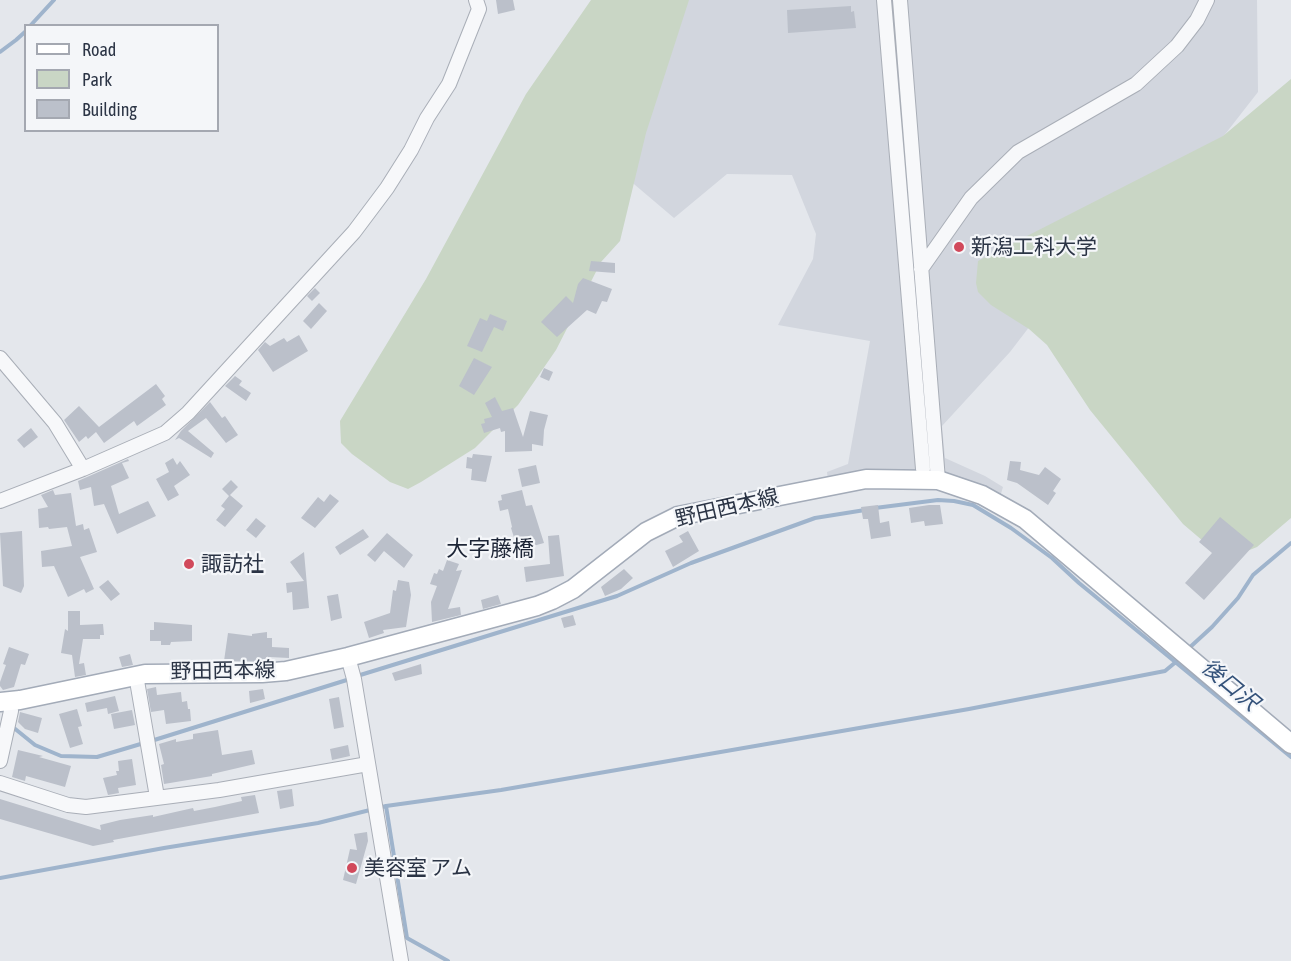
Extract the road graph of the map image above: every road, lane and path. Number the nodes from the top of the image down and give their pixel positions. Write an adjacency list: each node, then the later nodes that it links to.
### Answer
1 (476, 0): 7 (street)
2 (884, 0): 8 (street)
3 (900, 0): 5 (street)
4 (1207, 0): 5 (street)
5 (921, 269): 9 (street)
6 (0, 358): 7 (street)
7 (83, 469): 10 (street)
8 (923, 469)
9 (938, 480): 11 (main road, 野田西本線); 14 (main road, 野田西本線)
10 (0, 501)
11 (348, 657): 12 (main road, 野田西本線); 16 (street)
12 (136, 675): 13 (main road, 野田西本線); 18 (street)
13 (5, 702): 15 (street)
14 (1291, 744)
15 (0, 761)
16 (368, 764): 18 (street); 19 (street)
17 (0, 783): 18 (street)
18 (156, 797)
19 (401, 961)

